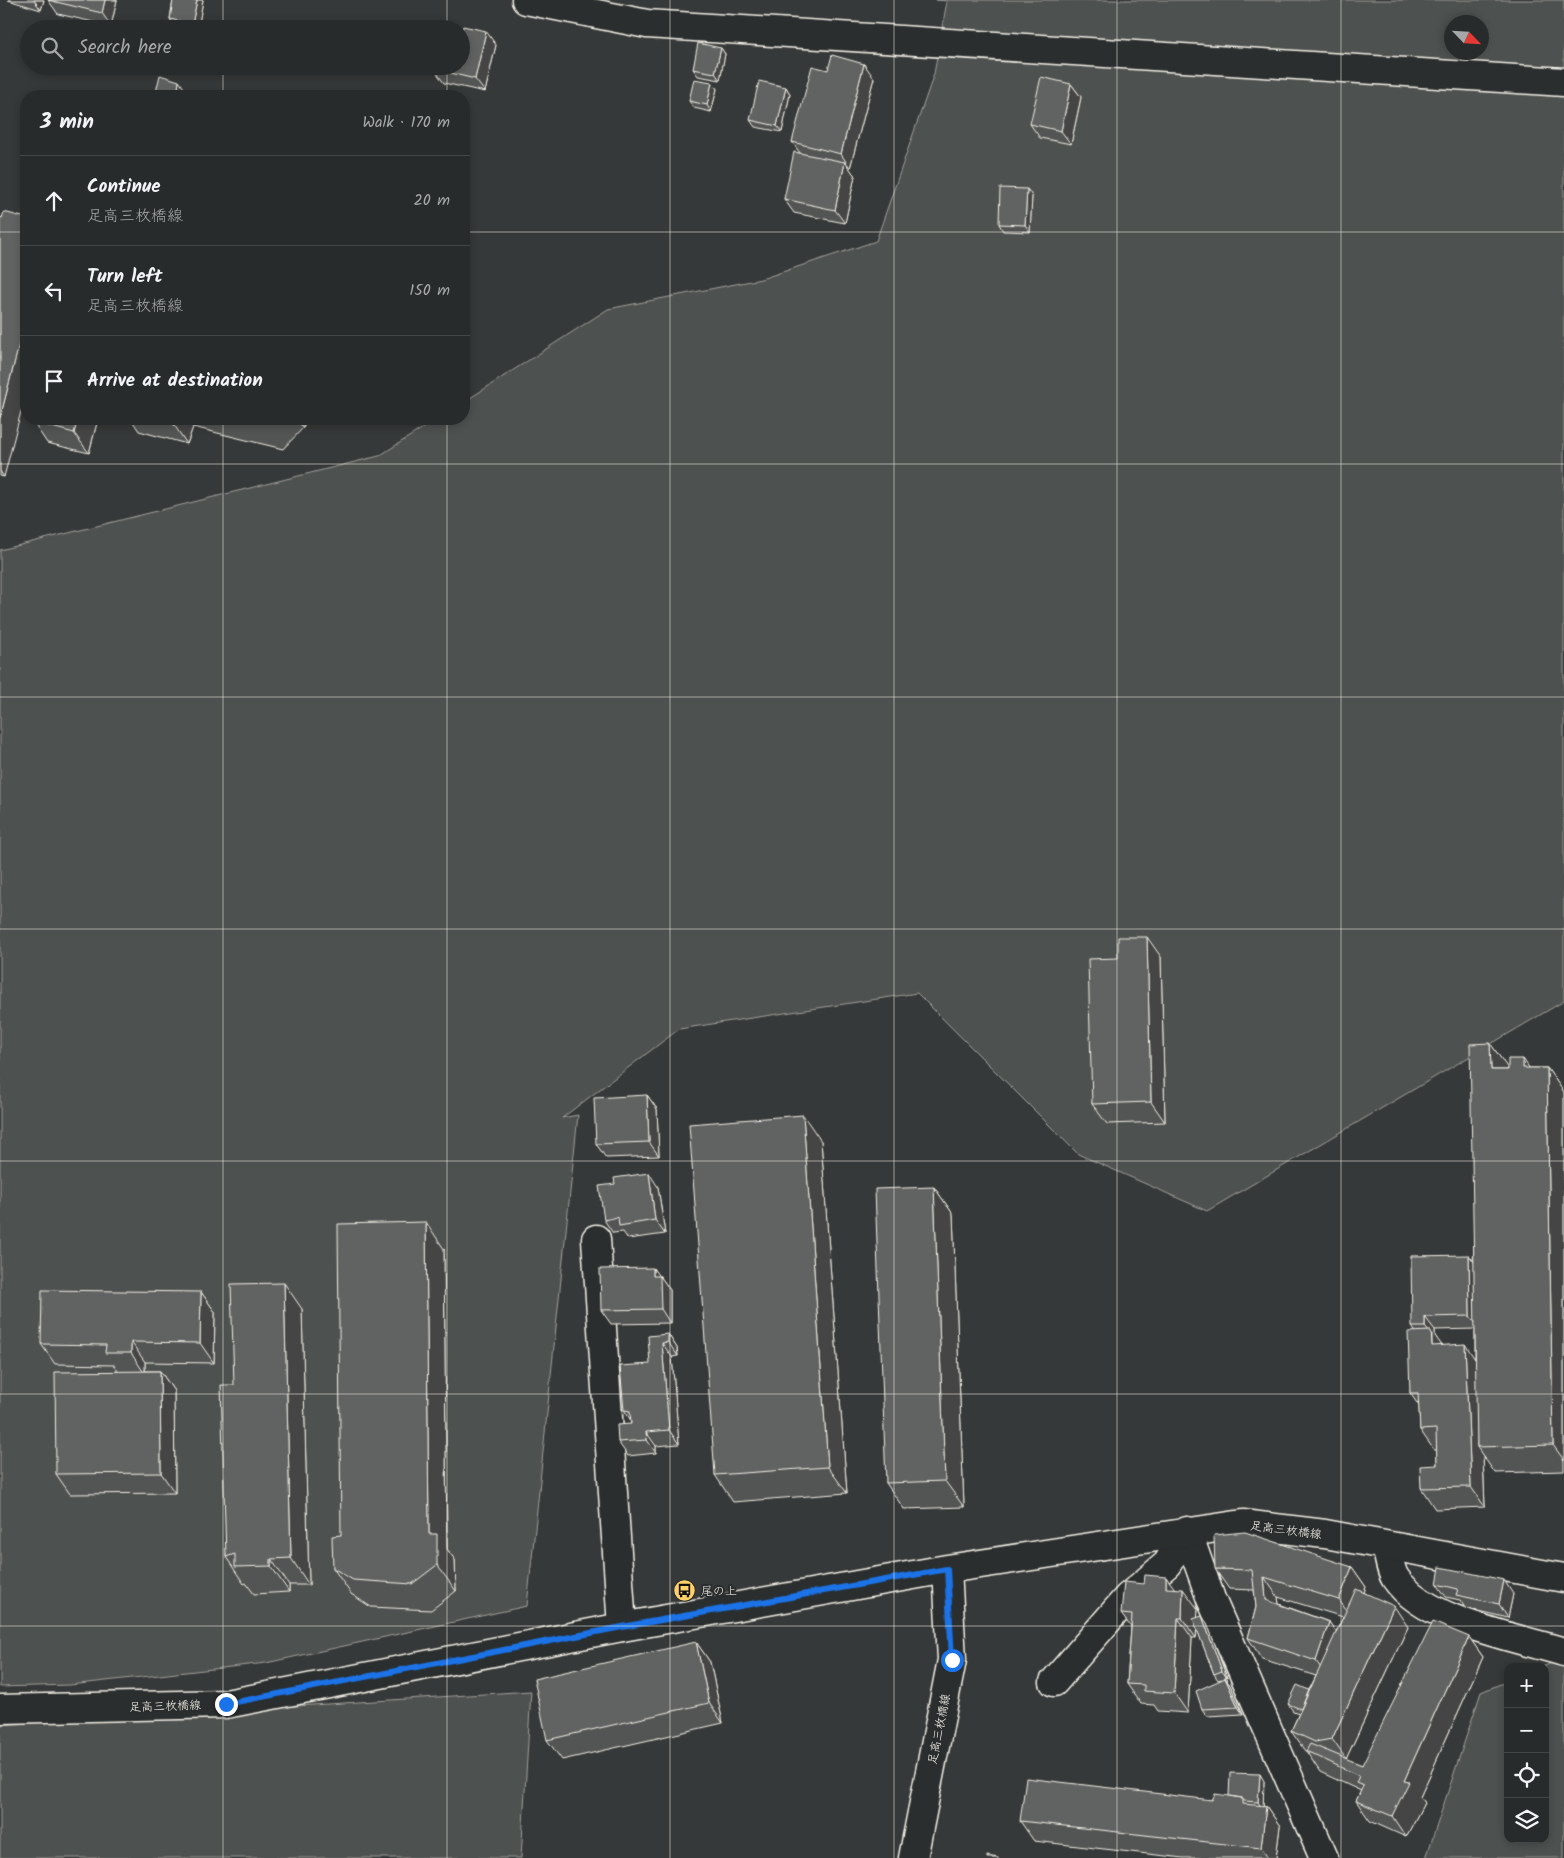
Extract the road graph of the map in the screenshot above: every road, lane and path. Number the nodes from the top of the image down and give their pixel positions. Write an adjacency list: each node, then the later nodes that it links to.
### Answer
1 (526, 0): 2 (main road)
2 (1564, 82)
3 (596, 1239): 8 (main road)
4 (1187, 1531): 5 (main road, 足高三枚橋線); 6 (main road, 足高三枚橋線); 10 (main road); 13 (main road)
5 (1386, 1546): 7 (main road, 足高三枚橋線); 9 (main road)
6 (947, 1569): 8 (main road, 足高三枚橋線); 12 (main road, 足高三枚橋線)
7 (1564, 1578)
8 (622, 1627): 11 (main road, 足高三枚橋線)
9 (1564, 1652)
10 (1054, 1682)
11 (0, 1709)
12 (913, 1858)
13 (1324, 1858)

